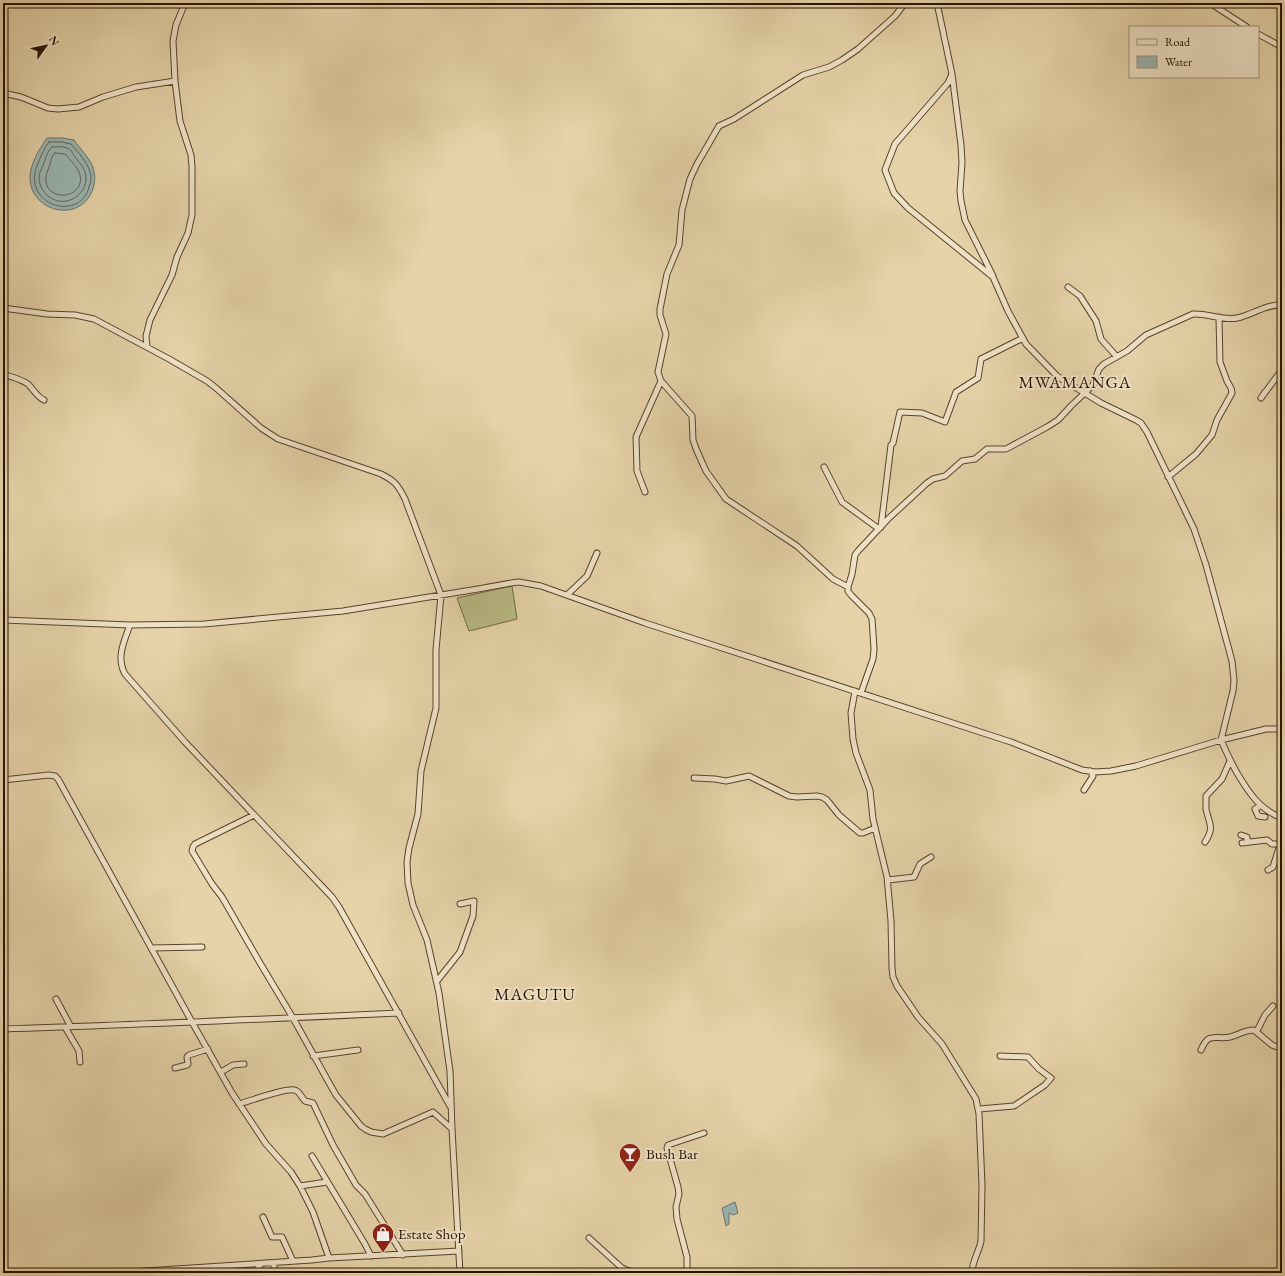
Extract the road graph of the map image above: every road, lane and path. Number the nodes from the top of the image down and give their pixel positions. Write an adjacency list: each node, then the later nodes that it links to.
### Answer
1 (185, 3): 9 (street)
2 (905, 3): 21 (street)
3 (937, 3): 8 (street)
4 (1210, 3): 5 (street)
5 (1245, 26)
6 (1259, 34): 7 (street)
7 (1282, 46)
8 (952, 74): 11 (street); 11 (street)
9 (175, 81): 10 (street); 17 (street)
10 (3, 93)
11 (994, 277): 16 (street)
12 (1068, 287): 18 (street)
13 (1282, 305): 15 (street)
14 (3, 308): 17 (street)
15 (1219, 317): 18 (street); 26 (street)
16 (1023, 338): 23 (street); 28 (street)
17 (147, 347): 31 (street)
18 (1117, 356): 23 (street)
19 (1282, 371): 22 (street)
20 (3, 374): 24 (street)
21 (661, 381): 27 (street); 30 (street)
22 (1265, 392)
23 (1085, 393): 26 (street); 28 (street)
24 (44, 400)
25 (824, 467): 28 (street)
26 (1168, 477): 38 (street)
27 (645, 492)
28 (880, 528): 30 (street)
29 (597, 553): 32 (street)
30 (848, 587): 36 (street)
31 (441, 595): 32 (street); 34 (street); 59 (street)
32 (567, 595): 35 (street)
33 (3, 620): 34 (street)
34 (130, 625): 45 (street)
35 (855, 691): 36 (street); 48 (street)
36 (861, 693): 40 (street)
37 (1282, 729): 38 (street)
38 (1221, 740): 39 (street); 40 (street)
39 (1230, 761): 44 (street); 51 (street)
40 (1090, 771): 43 (street)
41 (694, 778): 48 (street)
42 (3, 780): 58 (street)
43 (1084, 790)
44 (1260, 806): 46 (street); 47 (street)
45 (254, 815): 62 (street); 63 (street)
46 (1265, 817)
47 (1282, 818)
48 (875, 828): 55 (street)
49 (1241, 835): 52 (street)
50 (1282, 838): 52 (street)
51 (1205, 842)
52 (1280, 844): 54 (street)
53 (931, 857): 55 (street)
54 (1268, 870)
55 (888, 880): 80 (street)
56 (460, 904): 59 (street)
57 (202, 947): 58 (street)
58 (151, 948): 64 (street)
59 (437, 981): 79 (street)
60 (56, 999): 65 (street)
61 (1273, 1006): 67 (street)
62 (399, 1014): 63 (street); 79 (street)
63 (293, 1018): 64 (street); 72 (street)
64 (192, 1022): 65 (street); 68 (street)
65 (68, 1027): 66 (street); 74 (street)
66 (3, 1029)
67 (1257, 1031): 69 (street); 71 (street)
68 (208, 1049): 76 (street); 77 (street)
69 (1282, 1049)
70 (358, 1050): 72 (street)
71 (1201, 1050)
72 (313, 1056): 81 (street)
73 (1000, 1056): 80 (street)
74 (80, 1062)
75 (244, 1064): 77 (street)
76 (175, 1068)
77 (221, 1072): 78 (street)
78 (239, 1104): 85 (street); 89 (street)
79 (451, 1107): 81 (street)
80 (979, 1109): 101 (street)
81 (452, 1129): 88 (street)
82 (704, 1133): 100 (street)
83 (312, 1156): 84 (street)
84 (327, 1182): 85 (street); 90 (street)
85 (300, 1186): 91 (street)
86 (263, 1217): 92 (street)
87 (589, 1238): 99 (street)
88 (459, 1251): 89 (street); 98 (street)
89 (403, 1255): 90 (street)
90 (371, 1256): 91 (street)
91 (329, 1258): 92 (street)
92 (293, 1262): 93 (street)
93 (274, 1263): 94 (street); 97 (street)
94 (261, 1264): 95 (street); 96 (street)
95 (115, 1273)
96 (257, 1273)
97 (274, 1273)
98 (460, 1273)
99 (641, 1273)
100 (687, 1273)
101 (972, 1273)

